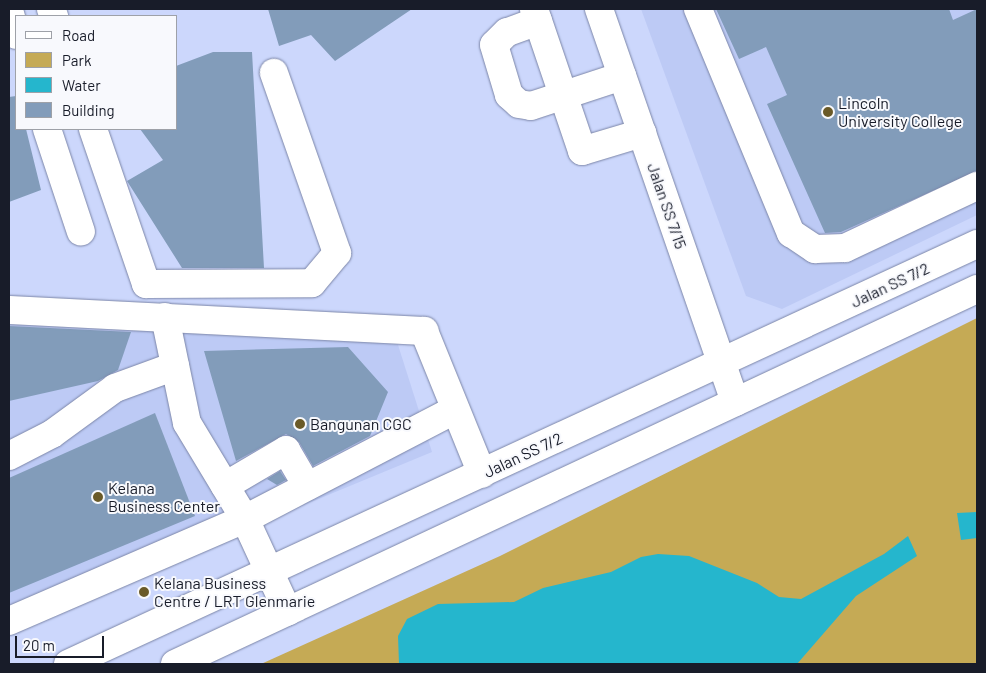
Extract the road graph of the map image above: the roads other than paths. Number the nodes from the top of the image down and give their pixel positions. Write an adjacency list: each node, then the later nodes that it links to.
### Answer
1 (600, 9): 7 (street, Jalan SS 7/15)
2 (698, 9): 12 (street)
3 (9, 10): 5 (street)
4 (536, 15): 8 (street); 8 (street)
5 (15, 31)
6 (274, 73): 10 (street)
7 (622, 76): 8 (street); 11 (street, Jalan SS 7/15)
8 (563, 96): 11 (street)
9 (47, 130): 13 (street)
10 (93, 130)
11 (642, 133): 18 (street, Jalan SS 7/15)
12 (977, 186)
13 (81, 232)
14 (977, 244): 18 (street, Jalan SS 7/2)
15 (977, 289): 20 (street)
16 (9, 310): 17 (street)
17 (165, 317): 19 (street); 21 (street)
18 (721, 363): 20 (street, Jalan SS 7/15); 23 (street, Jalan SS 7/2)
19 (175, 366): 22 (street); 24 (street)
20 (735, 402): 28 (street)
21 (454, 410): 23 (street); 25 (street)
22 (9, 456)
23 (482, 474): 27 (street, Jalan SS 7/2)
24 (225, 486): 25 (street); 26 (street)
25 (307, 486): 26 (street)
26 (245, 519): 27 (street); 29 (street)
27 (270, 572): 28 (street); 30 (street, Jalan SS 7/2)
28 (288, 612): 31 (street)
29 (9, 621)
30 (68, 664)
31 (176, 664)

